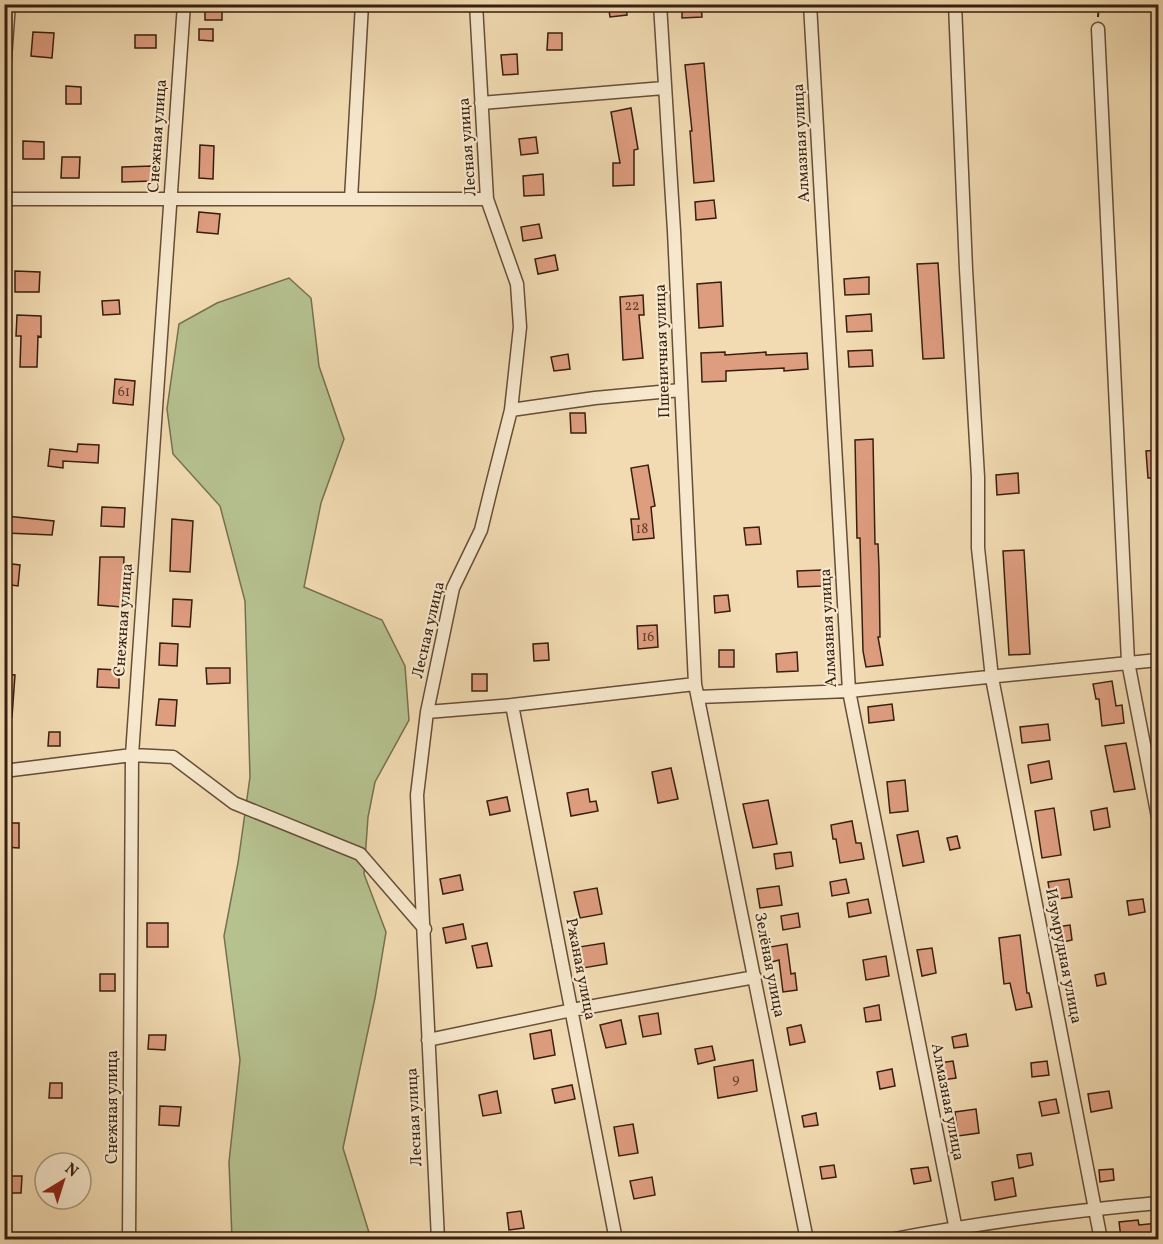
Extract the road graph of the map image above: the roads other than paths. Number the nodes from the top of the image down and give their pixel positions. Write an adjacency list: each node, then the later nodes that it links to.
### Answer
1 (9, 4): 9 (street)
2 (184, 4): 13 (street, Снежная улица)
3 (363, 4): 14 (street)
4 (476, 4): 11 (street, Лесная улица)
5 (660, 4): 10 (street, Пшеничная улица)
6 (810, 4): 22 (street, Алмазная улица)
7 (955, 4): 20 (street, Изумрудная улица)
8 (1098, 29): 19 (street)
9 (4, 72)
10 (664, 88): 11 (street); 16 (street, Пшеничная улица)
11 (481, 103): 15 (street, Лесная улица)
12 (4, 199): 13 (street)
13 (171, 199): 14 (street); 26 (street, Снежная улица)
14 (351, 199): 15 (street)
15 (487, 199): 17 (street, Лесная улица)
16 (681, 390): 17 (street); 21 (street, Пшеничная улица)
17 (511, 410): 25 (street, Лесная улица)
18 (1158, 660): 19 (street)
19 (1128, 662): 20 (street); 28 (street)
20 (992, 678): 22 (street); 34 (street, Изумрудная улица)
21 (695, 684): 23 (street, Пшеничная улица); 24 (street)
22 (849, 691): 23 (street); 35 (street, Алмазная улица)
23 (698, 697): 30 (street, Зелёная улица)
24 (512, 705): 25 (street); 31 (street, Ржаная улица)
25 (427, 712): 29 (street, Лесная улица)
26 (132, 755): 27 (street); 29 (street); 36 (street, Снежная улица)
27 (4, 771)
28 (1158, 817)
29 (425, 929): 32 (street, Лесная улица)
30 (755, 977): 31 (street); 39 (street, Зелёная улица)
31 (572, 1010): 32 (street); 38 (street, Ржаная улица)
32 (428, 1040): 37 (street, Лесная улица)
33 (1158, 1203): 34 (street)
34 (1095, 1209): 35 (street); 41 (street, Изумрудная улица)
35 (956, 1233): 40 (street)
36 (129, 1239)
37 (438, 1239)
38 (616, 1239)
39 (807, 1239)
40 (889, 1239)
41 (1101, 1239)

